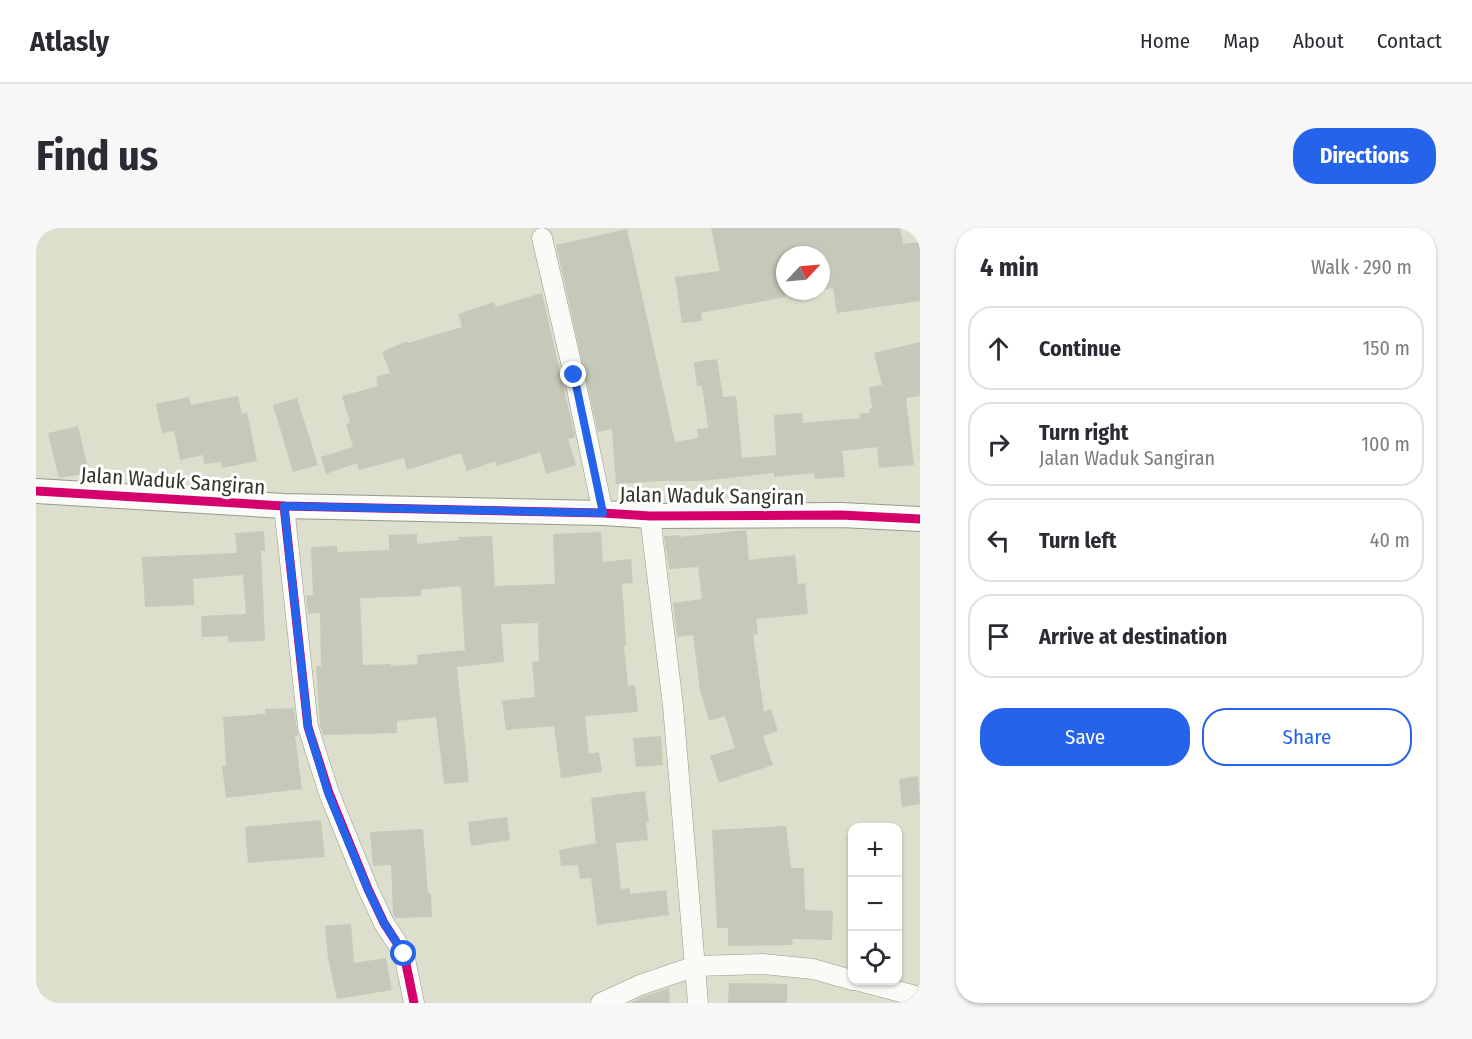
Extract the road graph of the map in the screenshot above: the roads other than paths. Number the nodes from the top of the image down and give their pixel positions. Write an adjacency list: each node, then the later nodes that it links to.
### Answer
1 (542, 238): 4 (street)
2 (36, 491): 3 (street, Jalan Waduk Sangiran)
3 (284, 506): 4 (street, Jalan Waduk Sangiran); 11 (street)
4 (603, 513): 5 (street, Jalan Waduk Sangiran)
5 (650, 516): 6 (street, Jalan Waduk Sangiran); 7 (street)
6 (920, 519)
7 (696, 966): 8 (street); 12 (street); 13 (street)
8 (848, 978)
9 (873, 985): 10 (street)
10 (920, 997)
11 (414, 1003)
12 (601, 1003)
13 (698, 1003)

